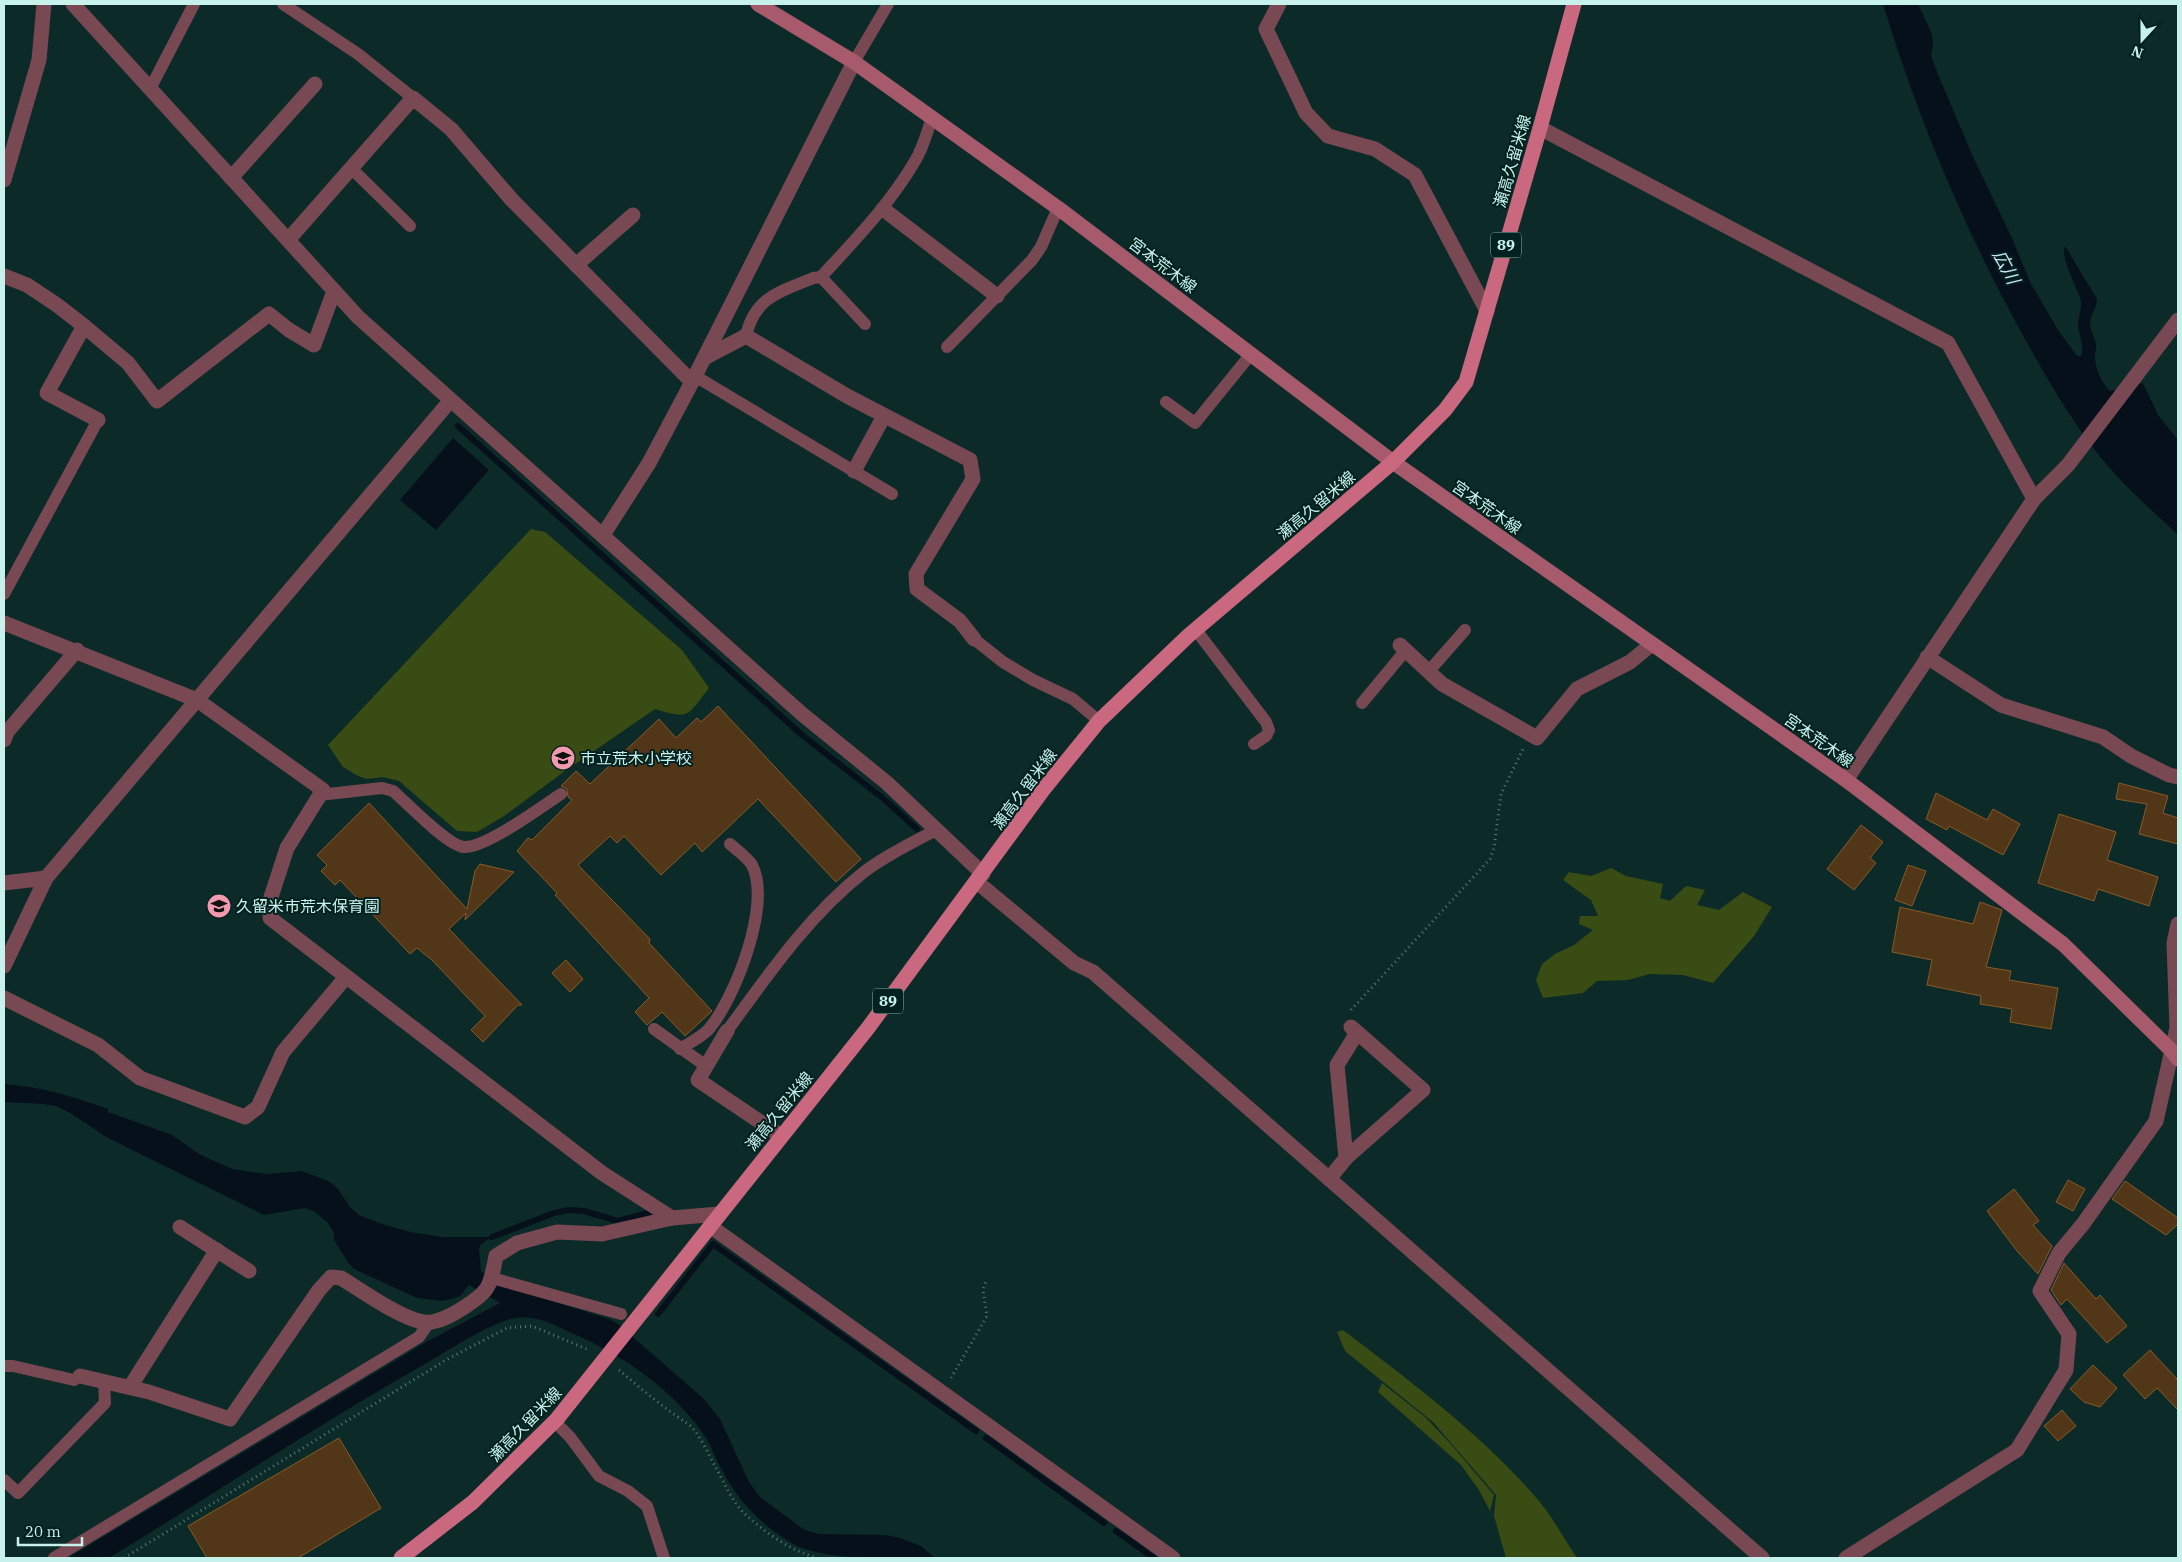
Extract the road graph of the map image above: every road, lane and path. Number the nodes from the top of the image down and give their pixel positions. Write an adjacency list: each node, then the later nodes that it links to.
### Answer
1 (44, 4): 17 (street)
2 (73, 4): 11 (street)
3 (194, 4): 11 (lane)
4 (283, 4): 12 (lane)
5 (758, 4): 9 (main road, 宮本荒木線)
6 (888, 4): 9 (lane)
7 (1279, 4): 28 (street)
8 (1574, 4): 14 (main road, 瀬高久留米線 / 89)
9 (854, 62): 13 (main road, 宮本荒木線); 35 (street)
10 (315, 84): 16 (street)
11 (150, 89): 16 (street)
12 (413, 98): 15 (street); 23 (street)
13 (932, 118): 18 (main road, 宮本荒木線); 19 (lane)
14 (1540, 128): 28 (main road, 瀬高久留米線 / 89); 44 (street)
15 (351, 168): 21 (lane); 22 (street)
16 (232, 178): 22 (street)
17 (4, 180)
18 (1058, 208): 27 (lane); 34 (main road, 宮本荒木線)
19 (882, 209): 25 (lane); 27 (street)
20 (633, 215): 23 (street)
21 (410, 226)
22 (288, 240): 26 (street)
23 (576, 265): 36 (street)
24 (4, 276): 31 (street)
25 (821, 277): 30 (lane); 32 (lane)
26 (334, 291): 31 (street); 37 (street)
27 (997, 296): 33 (lane)
28 (1487, 311): 41 (main road, 瀬高久留米線 / 89)
29 (2178, 320): 44 (street)
30 (865, 324)
31 (84, 326): 40 (street)
32 (746, 336): 35 (street); 39 (street)
33 (947, 347)
34 (1251, 354): 38 (lane); 41 (main road, 宮本荒木線)
35 (704, 358): 36 (street)
36 (694, 379): 42 (lane); 45 (street)
37 (450, 401): 45 (street); 56 (street)
38 (1166, 402)
39 (884, 416): 42 (street); 50 (street)
40 (98, 420): 46 (lane)
41 (1393, 462): 48 (main road, 瀬高久留米線 / 89); 51 (main road, 宮本荒木線)
42 (854, 471): 43 (lane)
43 (892, 494)
44 (2034, 499): 54 (street)
45 (602, 535): 66 (street)
46 (4, 594)
47 (4, 623): 53 (street)
48 (1196, 630): 58 (main road, 瀬高久留米線 / 89); 61 (lane)
49 (1464, 630): 55 (lane)
50 (974, 639): 58 (lane)
51 (1652, 644): 59 (street); 63 (main road, 宮本荒木線)
52 (1403, 647): 55 (street); 57 (lane)
53 (77, 650): 56 (street); 60 (street)
54 (1927, 657): 62 (street); 63 (street)
55 (1428, 671): 59 (street)
56 (197, 700): 65 (street); 68 (street)
57 (1362, 703)
58 (1099, 721): 69 (main road, 瀬高久留米線 / 89)
59 (1530, 734): 76 (path)
60 (4, 740)
61 (1254, 744)
62 (2178, 777)
63 (1846, 780): 79 (main road, 宮本荒木線)
64 (561, 794): 65 (lane)
65 (319, 795): 73 (street)
66 (936, 830): 69 (street); 77 (lane)
67 (730, 844): 78 (lane)
68 (46, 878): 70 (street); 72 (street)
69 (980, 878): 81 (main road, 瀬高久留米線 / 89); 83 (street)
70 (4, 882)
71 (2178, 924): 79 (street)
72 (4, 966)
73 (346, 977): 74 (street); 84 (street)
74 (4, 998)
75 (654, 1029): 78 (lane)
76 (1354, 1030): 82 (street); 82 (street)
77 (727, 1031): 80 (street)
78 (680, 1049): 80 (lane)
79 (2175, 1055): 108 (street)
80 (706, 1066): 81 (street)
81 (781, 1136): 85 (main road, 瀬高久留米線 / 89)
82 (1346, 1158): 83 (street)
83 (1329, 1180): 107 (street)
84 (672, 1218): 85 (street); 89 (street)
85 (715, 1220): 93 (main road, 瀬高久留米線 / 89); 98 (street)
86 (180, 1227): 87 (street)
87 (217, 1250): 88 (street); 97 (street)
88 (249, 1271)
89 (492, 1278): 91 (lane); 92 (street)
90 (986, 1281): 98 (path)
91 (621, 1314)
92 (430, 1321): 97 (street); 101 (lane)
93 (598, 1355): 99 (main road, 瀬高久留米線 / 89); 102 (path); 105 (path)
94 (4, 1366): 95 (lane)
95 (80, 1376): 96 (street)
96 (104, 1381): 97 (street); 100 (lane)
97 (130, 1387)
98 (942, 1393): 106 (street)
99 (554, 1421): 103 (main road, 瀬高久留米線 / 89); 104 (lane)
100 (4, 1480)
101 (54, 1558)
102 (124, 1558)
103 (401, 1558)
104 (664, 1558)
105 (816, 1558)
106 (1173, 1558)
107 (1762, 1558)
108 (1846, 1558)

